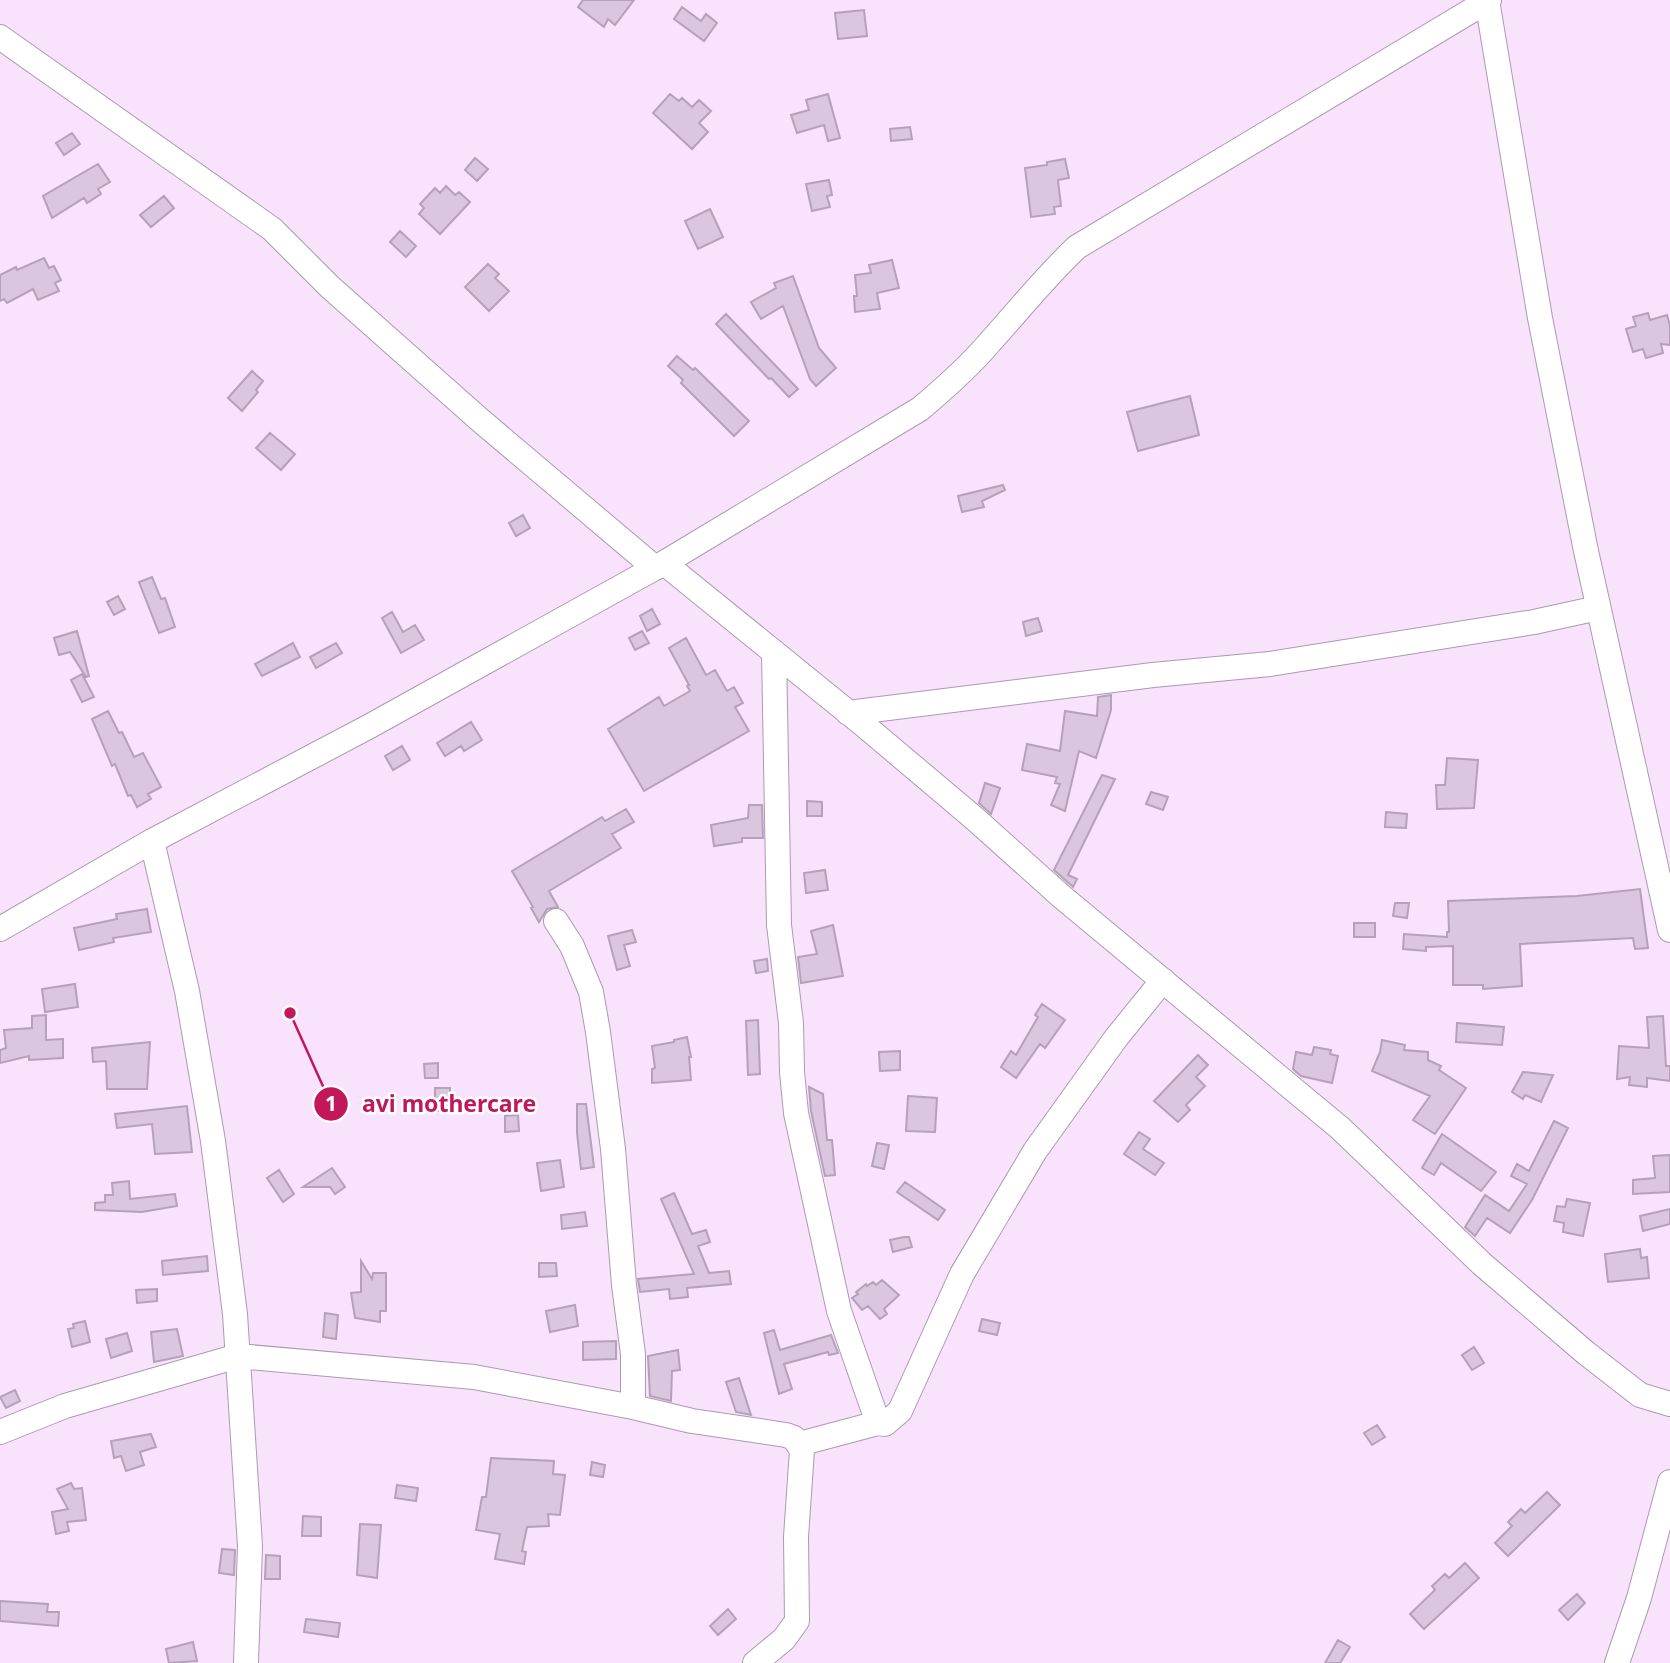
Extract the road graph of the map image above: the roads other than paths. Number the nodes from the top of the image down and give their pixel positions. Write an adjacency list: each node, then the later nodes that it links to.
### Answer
1 (1488, 1): 3 (street); 4 (street)
2 (0, 37): 3 (street)
3 (659, 565): 5 (street); 7 (street)
4 (1598, 608): 6 (street); 10 (street)
5 (774, 652): 6 (street); 15 (street)
6 (848, 713): 11 (street)
7 (152, 841): 9 (street); 12 (street)
8 (556, 921): 14 (street)
9 (0, 929)
10 (1670, 930)
11 (1163, 980): 13 (street); 15 (street)
12 (237, 1356): 14 (street); 16 (street); 20 (street)
13 (1670, 1404)
14 (633, 1407): 17 (street)
15 (878, 1423): 17 (street)
16 (0, 1432)
17 (799, 1444): 19 (street)
18 (1670, 1482): 22 (street)
19 (784, 1651): 21 (street)
20 (246, 1663)
21 (755, 1663)
22 (1617, 1663)

